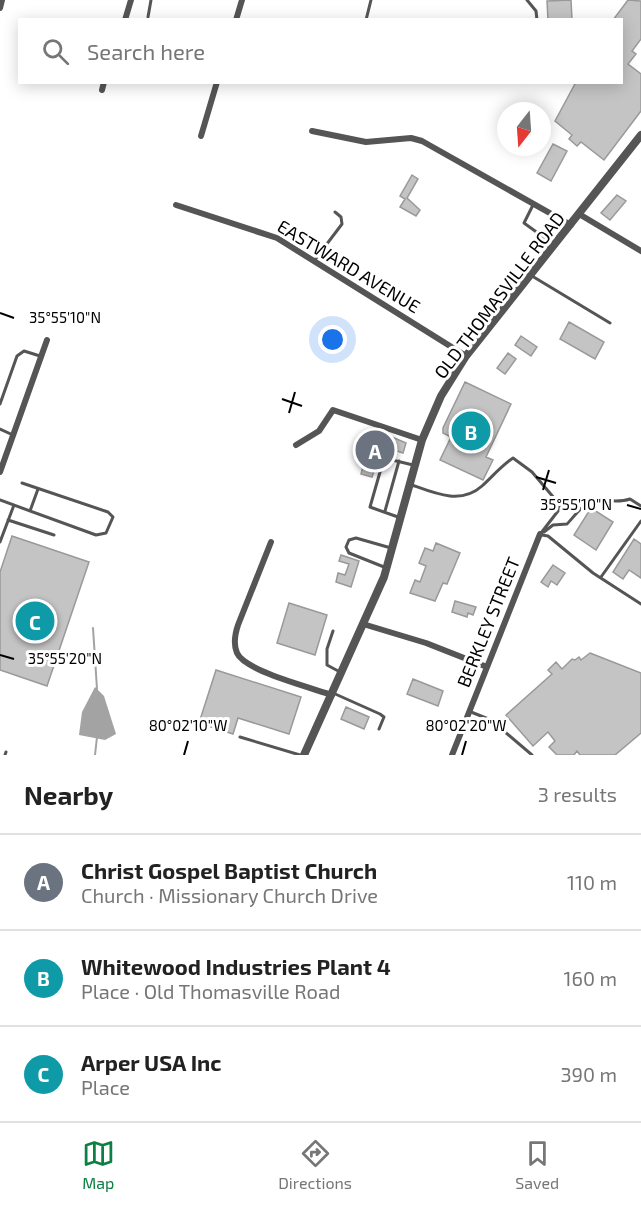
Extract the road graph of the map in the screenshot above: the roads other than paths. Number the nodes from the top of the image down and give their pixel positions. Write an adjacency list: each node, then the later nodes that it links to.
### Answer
1 (2, 0): 7 (street)
2 (131, 0): 9 (street)
3 (151, 0): 8 (lane)
4 (242, 0): 10 (street)
5 (371, 0): 11 (lane)
6 (527, 0): 12 (lane)
7 (0, 8)
8 (148, 17)
9 (126, 18)
10 (237, 18)
11 (366, 18)
12 (537, 18)
13 (216, 84): 16 (street)
14 (312, 131): 17 (street)
15 (641, 135): 20 (street, OLD THOMASVILLE ROAD)
16 (201, 136)
17 (534, 204): 21 (street); 22 (lane)
18 (176, 205): 24 (street, EASTWARD AVENUE)
19 (335, 212): 24 (lane)
20 (579, 214): 21 (street, OLD THOMASVILLE ROAD); 23 (street)
21 (571, 225): 22 (street, OLD THOMASVILLE ROAD)
22 (554, 245): 25 (street, OLD THOMASVILLE ROAD)
23 (641, 251)
24 (314, 261): 29 (street, EASTWARD AVENUE)
25 (531, 275): 26 (lane); 29 (street, OLD THOMASVILLE ROAD)
26 (610, 323)
27 (46, 340): 28 (street)
28 (41, 356): 30 (lane); 32 (street)
29 (466, 356): 33 (street, OLD THOMASVILLE ROAD)
30 (0, 404)
31 (0, 429): 32 (lane)
32 (13, 435): 37 (street)
33 (422, 441): 34 (street); 36 (street, OLD THOMASVILLE ROAD)
34 (296, 445)
35 (399, 461): 36 (lane); 45 (lane); 45 (lane)
36 (415, 465): 39 (street, OLD THOMASVILLE ROAD)
37 (0, 472)
38 (22, 483): 40 (lane)
39 (410, 484): 46 (street, OLD THOMASVILLE ROAD); 49 (lane)
40 (38, 489): 44 (lane); 44 (lane)
41 (0, 500): 42 (lane)
42 (14, 505): 44 (lane); 47 (lane)
43 (641, 506): 49 (lane)
44 (30, 511)
45 (385, 512): 46 (lane)
46 (401, 518): 53 (street, OLD THOMASVILLE ROAD)
47 (8, 520): 50 (lane); 51 (lane)
48 (641, 521): 55 (lane)
49 (540, 534): 55 (lane); 59 (street, BERKLEY STREET)
50 (54, 535)
51 (0, 542)
52 (271, 542): 61 (street)
53 (392, 549): 54 (street, OLD THOMASVILLE ROAD); 54 (lane)
54 (387, 568): 57 (street, OLD THOMASVILLE ROAD)
55 (600, 578): 56 (lane)
56 (641, 603)
57 (363, 624): 59 (street); 60 (street, OLD THOMASVILLE ROAD)
58 (333, 631): 60 (lane)
59 (487, 667): 62 (street, BERKLEY STREET)
60 (342, 673): 61 (street, OLD THOMASVILLE ROAD)
61 (333, 694): 63 (lane); 65 (street, OLD THOMASVILLE ROAD)
62 (469, 711): 66 (street, BERKLEY STREET); 67 (lane)
63 (379, 729)
64 (240, 737): 65 (lane)
65 (302, 755)
66 (452, 755)
67 (531, 755)

